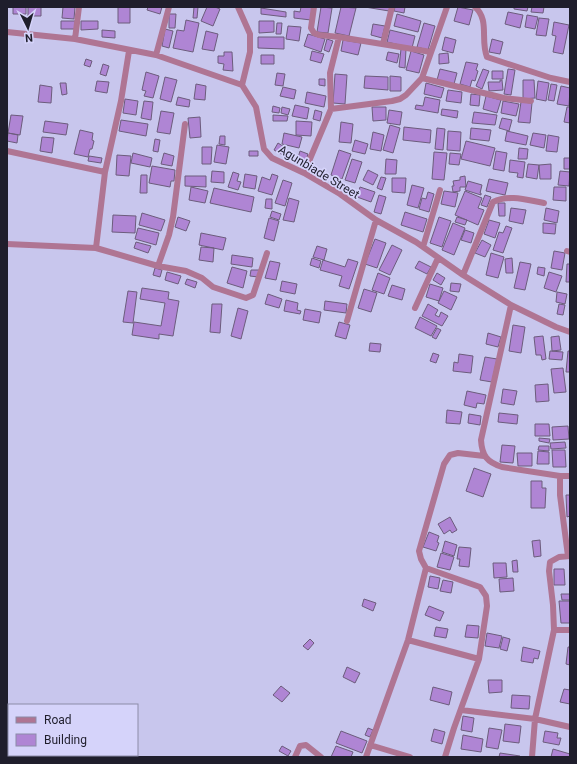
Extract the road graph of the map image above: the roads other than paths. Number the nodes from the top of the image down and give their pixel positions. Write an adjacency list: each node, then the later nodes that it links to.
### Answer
1 (79, 7): 10 (street)
2 (169, 7): 14 (street)
3 (238, 7): 17 (street)
4 (314, 7): 9 (street)
5 (392, 7): 11 (street)
6 (447, 7): 13 (street)
7 (475, 7): 16 (street)
8 (7, 32): 10 (street)
9 (339, 37): 11 (street); 19 (street)
10 (75, 39): 12 (street)
11 (383, 44): 13 (street)
12 (129, 50): 14 (street); 22 (street)
13 (431, 52): 15 (street)
14 (156, 55): 17 (street)
15 (422, 78): 18 (street); 19 (street)
16 (570, 82)
17 (242, 86): 23 (street, Agunbiade Street)
18 (531, 101)
19 (330, 109): 23 (street)
20 (185, 124): 32 (street)
21 (7, 151): 22 (street)
22 (105, 172): 29 (street)
23 (304, 173): 26 (street, Agunbiade Street)
24 (440, 190): 28 (street)
25 (544, 203): 33 (street)
26 (376, 220): 28 (street, Agunbiade Street); 36 (street)
27 (7, 244): 29 (street)
28 (423, 247): 31 (street, Agunbiade Street)
29 (96, 248): 32 (street)
30 (267, 253): 32 (street)
31 (438, 258): 33 (street, Agunbiade Street); 35 (street)
32 (158, 266)
33 (463, 275): 34 (street, Agunbiade Street)
34 (511, 305): 37 (street, Agunbiade Street); 38 (street)
35 (415, 308)
36 (347, 321)
37 (570, 332)
38 (484, 456): 39 (street); 42 (street)
39 (560, 476): 40 (street); 41 (street)
40 (570, 476)
41 (569, 556): 43 (street)
42 (426, 568): 45 (street); 46 (street)
43 (554, 630): 44 (street); 48 (street)
44 (570, 630)
45 (408, 640): 46 (street); 50 (street)
46 (479, 659): 47 (street)
47 (460, 710): 48 (street); 55 (street)
48 (535, 719): 49 (street); 56 (street)
49 (570, 727)
50 (370, 745): 53 (street); 54 (street)
51 (295, 757): 52 (street)
52 (321, 757)
53 (366, 757)
54 (410, 757)
55 (445, 757)
56 (532, 757)

